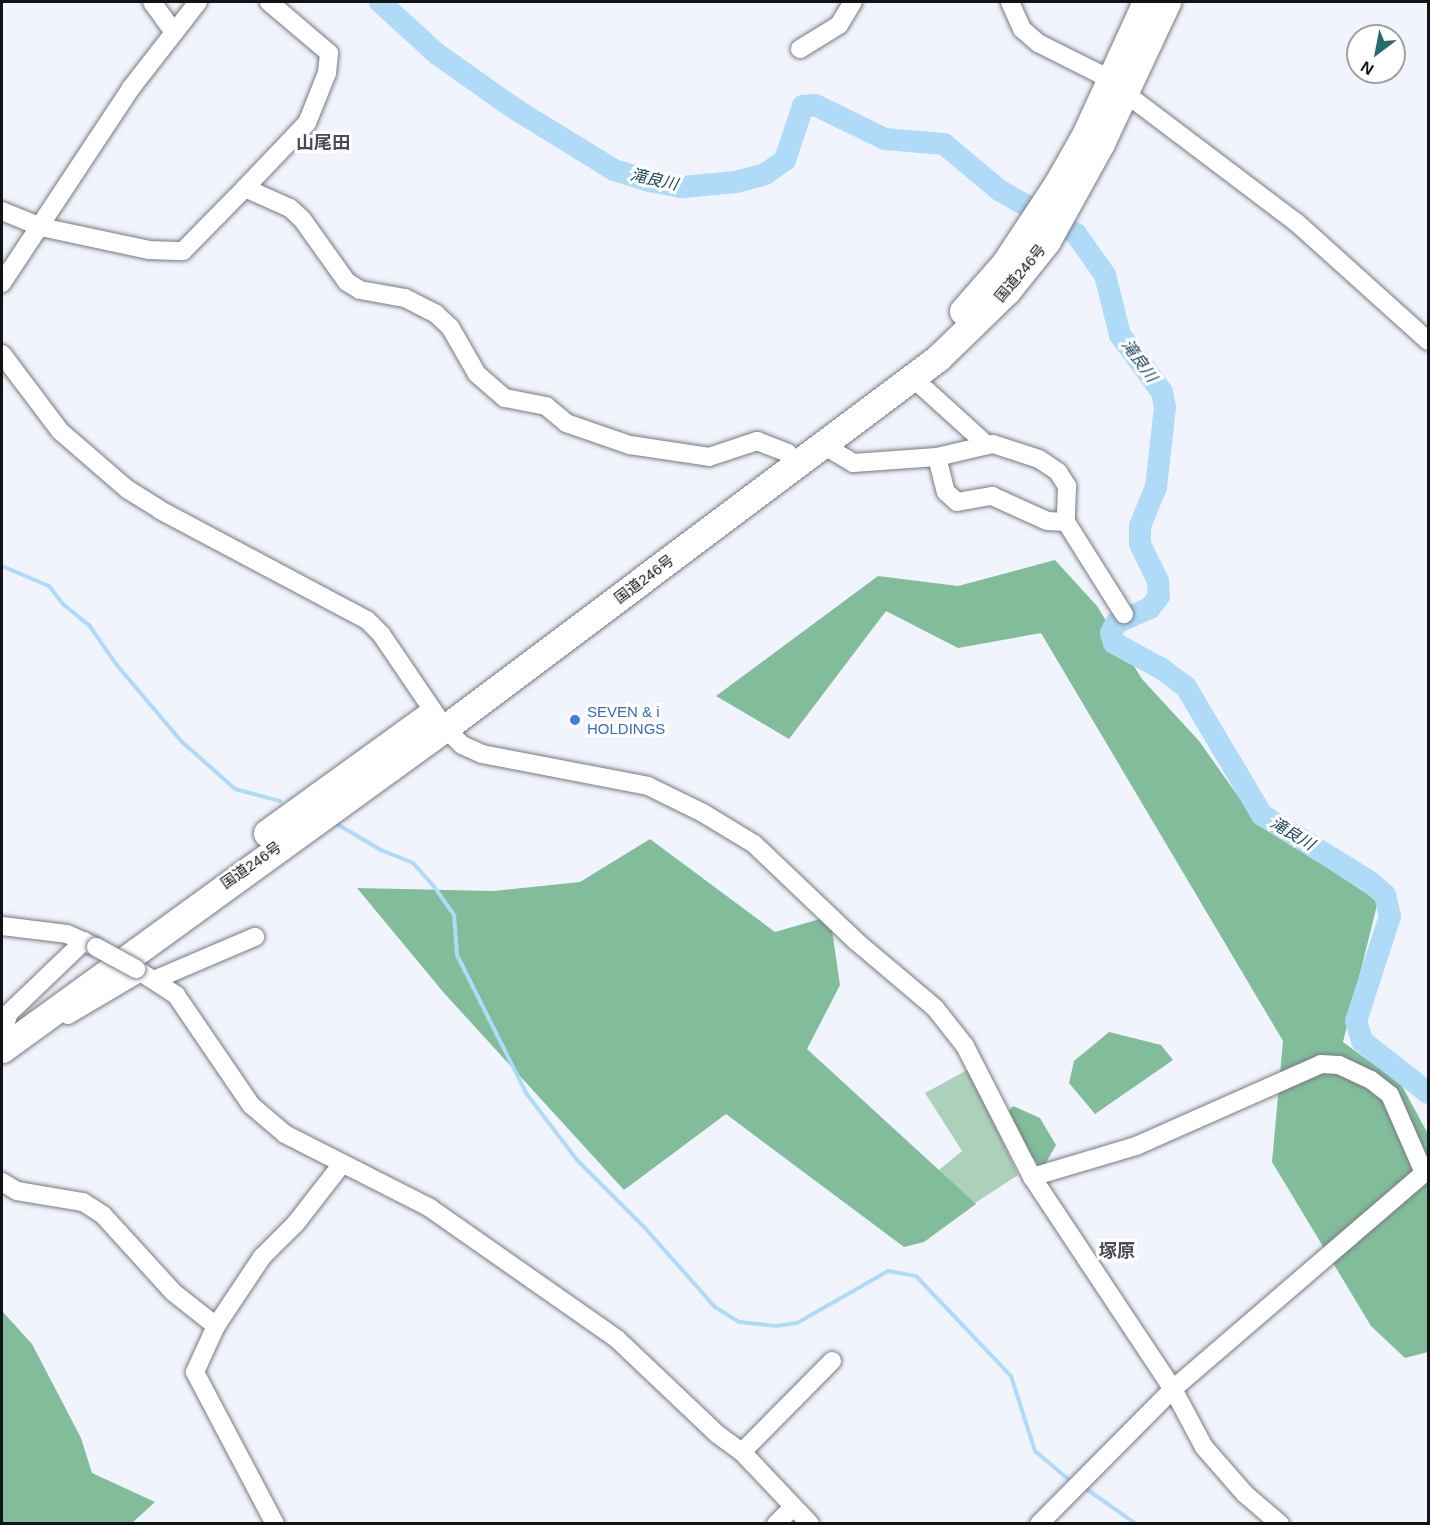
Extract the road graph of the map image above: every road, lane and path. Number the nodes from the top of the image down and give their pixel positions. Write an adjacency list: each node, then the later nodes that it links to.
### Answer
1 (152, 2): 8 (street)
2 (198, 2): 8 (street)
3 (269, 2): 11 (street)
4 (853, 2): 9 (street)
5 (1010, 2): 10 (street)
6 (1146, 2): 10 (highway, 国道246号)
7 (1167, 2): 10 (highway, 国道246号)
8 (173, 31): 13 (street)
9 (800, 49)
10 (1117, 88): 14 (highway, 国道246号); 16 (street)
11 (245, 188): 13 (street); 21 (street)
12 (2, 211): 13 (street)
13 (41, 227): 15 (street)
14 (1038, 235): 18 (highway, 国道246号); 21 (highway, 国道246号)
15 (2, 283)
16 (1428, 341)
17 (2, 354): 25 (street)
18 (913, 378): 19 (street); 20 (highway, 国道246号)
19 (987, 445): 22 (street); 23 (street)
20 (825, 446): 22 (street); 25 (highway, 国道246号)
21 (788, 453): 25 (highway, 国道246号)
22 (938, 457): 23 (street)
23 (1066, 522): 24 (street)
24 (1124, 614)
25 (439, 720): 30 (highway, 国道246号); 33 (street)
26 (2, 926): 28 (street)
27 (255, 937): 29 (street)
28 (90, 944): 29 (street, bridge); 30 (street)
29 (144, 974): 30 (street); 31 (street)
30 (2, 1040)
31 (342, 1164): 35 (street); 38 (street)
32 (1426, 1172): 33 (street); 37 (street)
33 (1032, 1177): 37 (street)
34 (2, 1182): 35 (street)
35 (216, 1326): 40 (street)
36 (832, 1362): 38 (street)
37 (1173, 1389): 43 (street); 44 (street)
38 (742, 1452): 39 (street)
39 (793, 1507): 41 (street); 42 (street)
40 (275, 1524)
41 (776, 1524)
42 (810, 1524)
43 (1039, 1524)
44 (1280, 1524)

